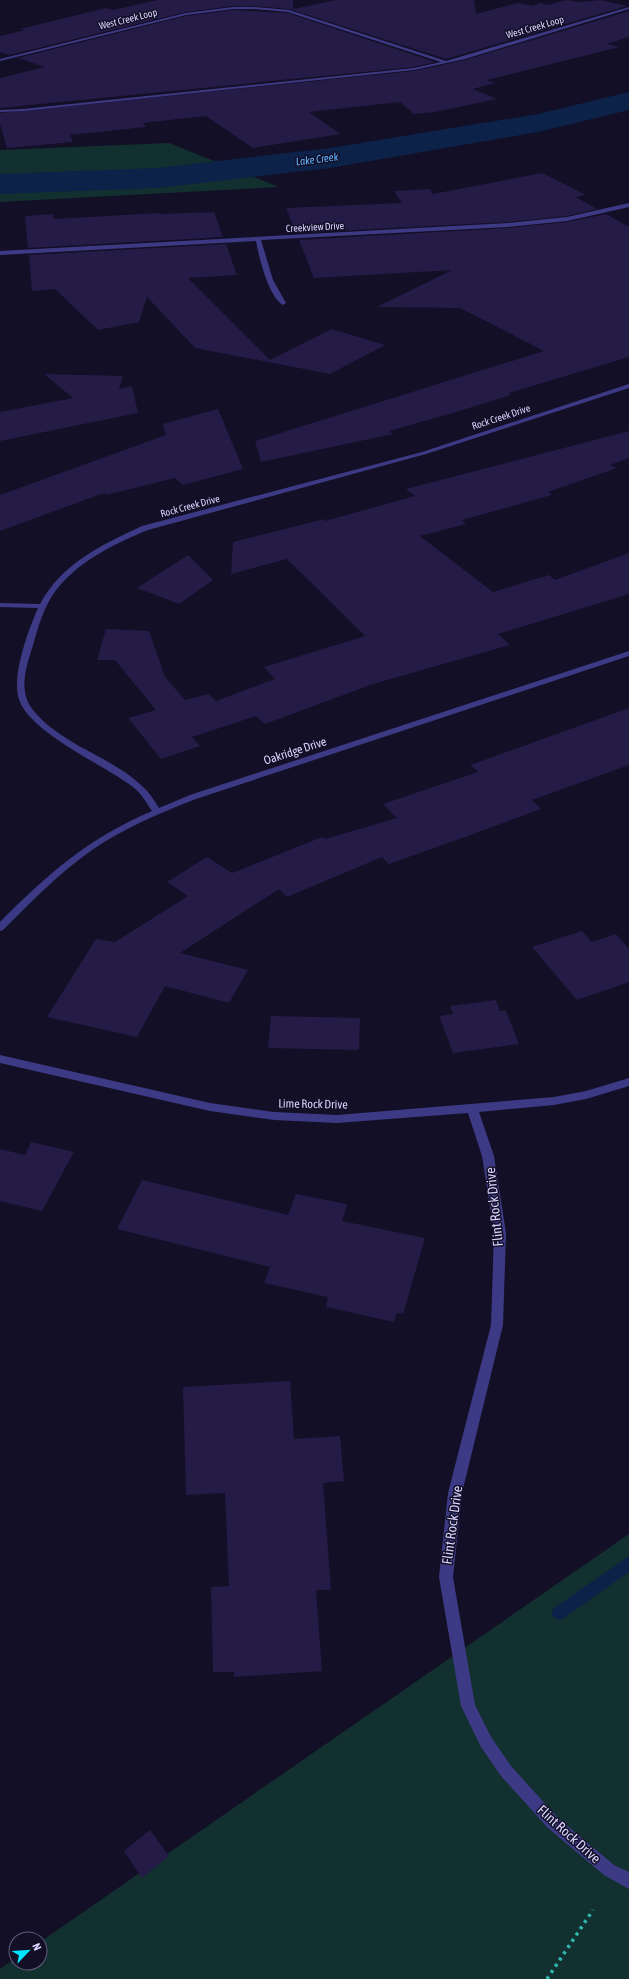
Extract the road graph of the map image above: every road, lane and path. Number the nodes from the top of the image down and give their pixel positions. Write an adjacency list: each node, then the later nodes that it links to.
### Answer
1 (629, 8): 3 (street, West Creek Loop)
2 (0, 60): 3 (street, West Creek Loop)
3 (446, 62): 4 (street, West Creek Loop)
4 (0, 110)
5 (629, 205): 6 (street, Creekview Drive)
6 (258, 239): 7 (street, Creekview Drive); 8 (street)
7 (0, 253)
8 (283, 303)
9 (629, 386): 11 (street, Rock Creek Drive)
10 (0, 605): 11 (street)
11 (43, 606): 13 (street, Rock Creek Drive)
12 (629, 653): 13 (street, Oakridge Drive)
13 (158, 811): 14 (street, Oakridge Drive)
14 (0, 928)
15 (0, 1060): 17 (street, Lime Rock Drive)
16 (629, 1082): 17 (street, Lime Rock Drive)
17 (472, 1109): 18 (street, Flint Rock Drive)
18 (629, 1881)
19 (593, 1910): 20 (path)
20 (547, 1979)

